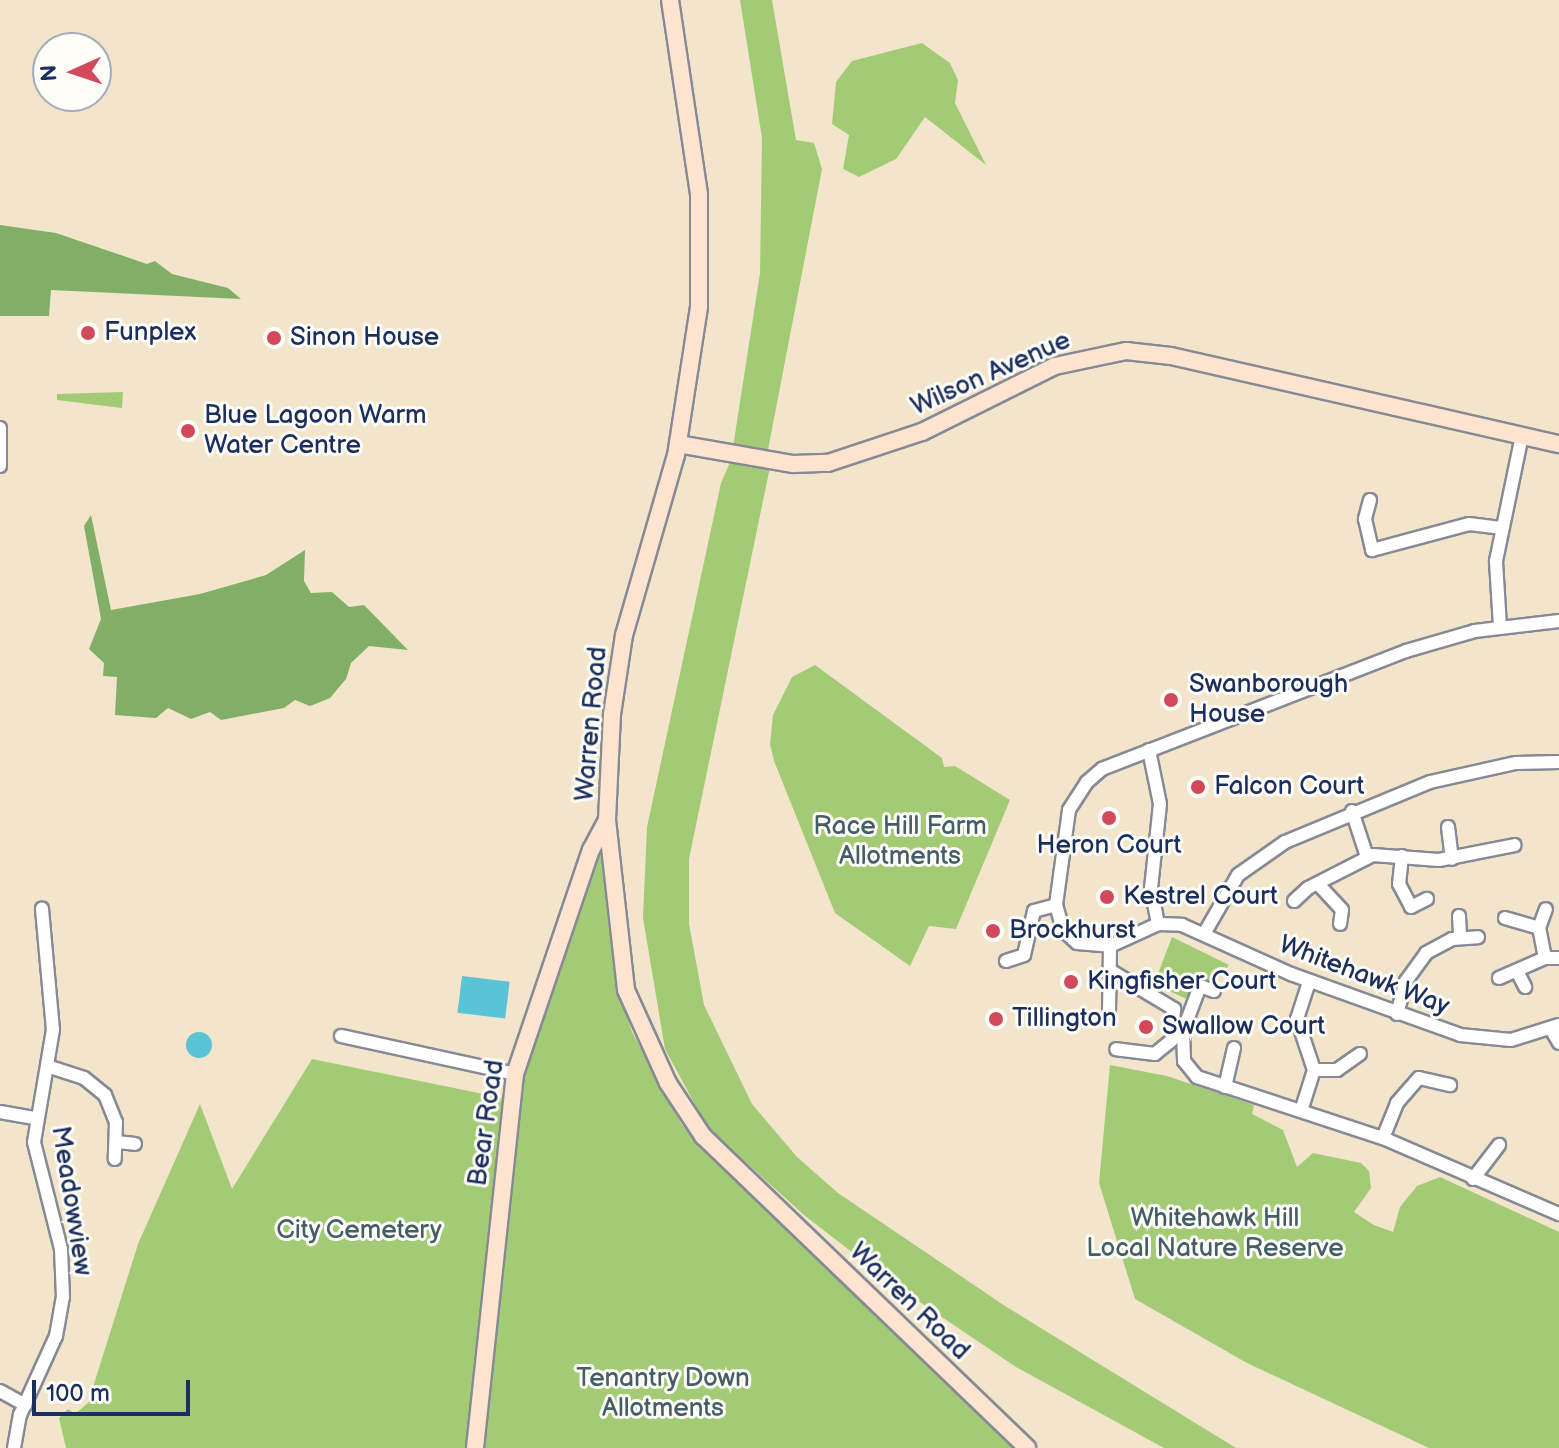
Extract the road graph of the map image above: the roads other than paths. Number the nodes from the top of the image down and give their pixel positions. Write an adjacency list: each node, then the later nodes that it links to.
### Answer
1 (670, 0): 4 (street, Warren Road)
2 (0, 428): 6 (street)
3 (1522, 435): 4 (street, Wilson Avenue); 5 (street, Wilson Avenue); 8 (street)
4 (678, 444): 16 (street, Warren Road)
5 (1559, 444)
6 (0, 466)
7 (1370, 500): 9 (street)
8 (1501, 528): 9 (street); 12 (street)
9 (1372, 550): 10 (street)
10 (1359, 554)
11 (1559, 621): 12 (street)
12 (1500, 627): 13 (street)
13 (1149, 750): 25 (street); 32 (street)
14 (1559, 762): 15 (street)
15 (1352, 811): 20 (street); 35 (street)
16 (607, 820): 59 (street, Bear Road); 77 (street, Warren Road)
17 (1448, 827): 21 (street)
18 (1515, 845): 21 (street)
19 (1402, 856): 20 (street); 21 (street); 23 (street)
20 (1367, 857): 22 (street)
21 (1452, 859)
22 (1318, 884): 24 (street); 29 (street)
23 (1427, 899)
24 (1294, 901)
25 (1056, 905): 38 (street); 41 (street)
26 (42, 908): 56 (street, Meadowview)
27 (1357, 908): 29 (street)
28 (1546, 909): 34 (street)
29 (1342, 910): 33 (street)
30 (1459, 916): 36 (street)
31 (1505, 918): 34 (street)
32 (1158, 924): 35 (street, Whitehawk Way); 38 (street)
33 (1340, 924)
34 (1539, 928): 39 (street)
35 (1204, 934): 45 (street, Whitehawk Way)
36 (1460, 937): 37 (street); 49 (street)
37 (1478, 937)
38 (1110, 946): 42 (street)
39 (1545, 958): 40 (street); 43 (street)
40 (1559, 958)
41 (1006, 961)
42 (1111, 971): 48 (street); 54 (street)
43 (1517, 971): 44 (street); 46 (street)
44 (1499, 978)
45 (1309, 981): 49 (street, Whitehawk Way); 58 (street)
46 (1525, 987)
47 (1214, 991): 62 (street)
48 (1109, 1012)
49 (1397, 1014): 50 (street, Whitehawk Way)
50 (1555, 1027): 52 (street)
51 (341, 1036): 59 (street)
52 (1559, 1043)
53 (1234, 1048): 62 (street)
54 (1116, 1049)
55 (1360, 1054): 58 (street)
56 (47, 1066): 65 (street, Meadowview); 67 (street)
57 (1410, 1066): 60 (street)
58 (1314, 1070): 63 (street)
59 (515, 1074): 76 (street, Bear Road)
60 (1419, 1078): 61 (street); 66 (street)
61 (1450, 1085)
62 (1225, 1087): 63 (street)
63 (1301, 1111): 66 (street)
64 (0, 1112): 65 (street)
65 (35, 1118): 74 (street, Meadowview)
66 (1383, 1138): 71 (street)
67 (117, 1142): 68 (street); 70 (street)
68 (135, 1144)
69 (1499, 1145): 71 (street)
70 (115, 1159)
71 (1473, 1179): 72 (street)
72 (1559, 1214)
73 (0, 1391): 74 (street)
74 (25, 1405): 75 (street, Meadowview)
75 (14, 1448)
76 (475, 1448)
77 (1027, 1448)

